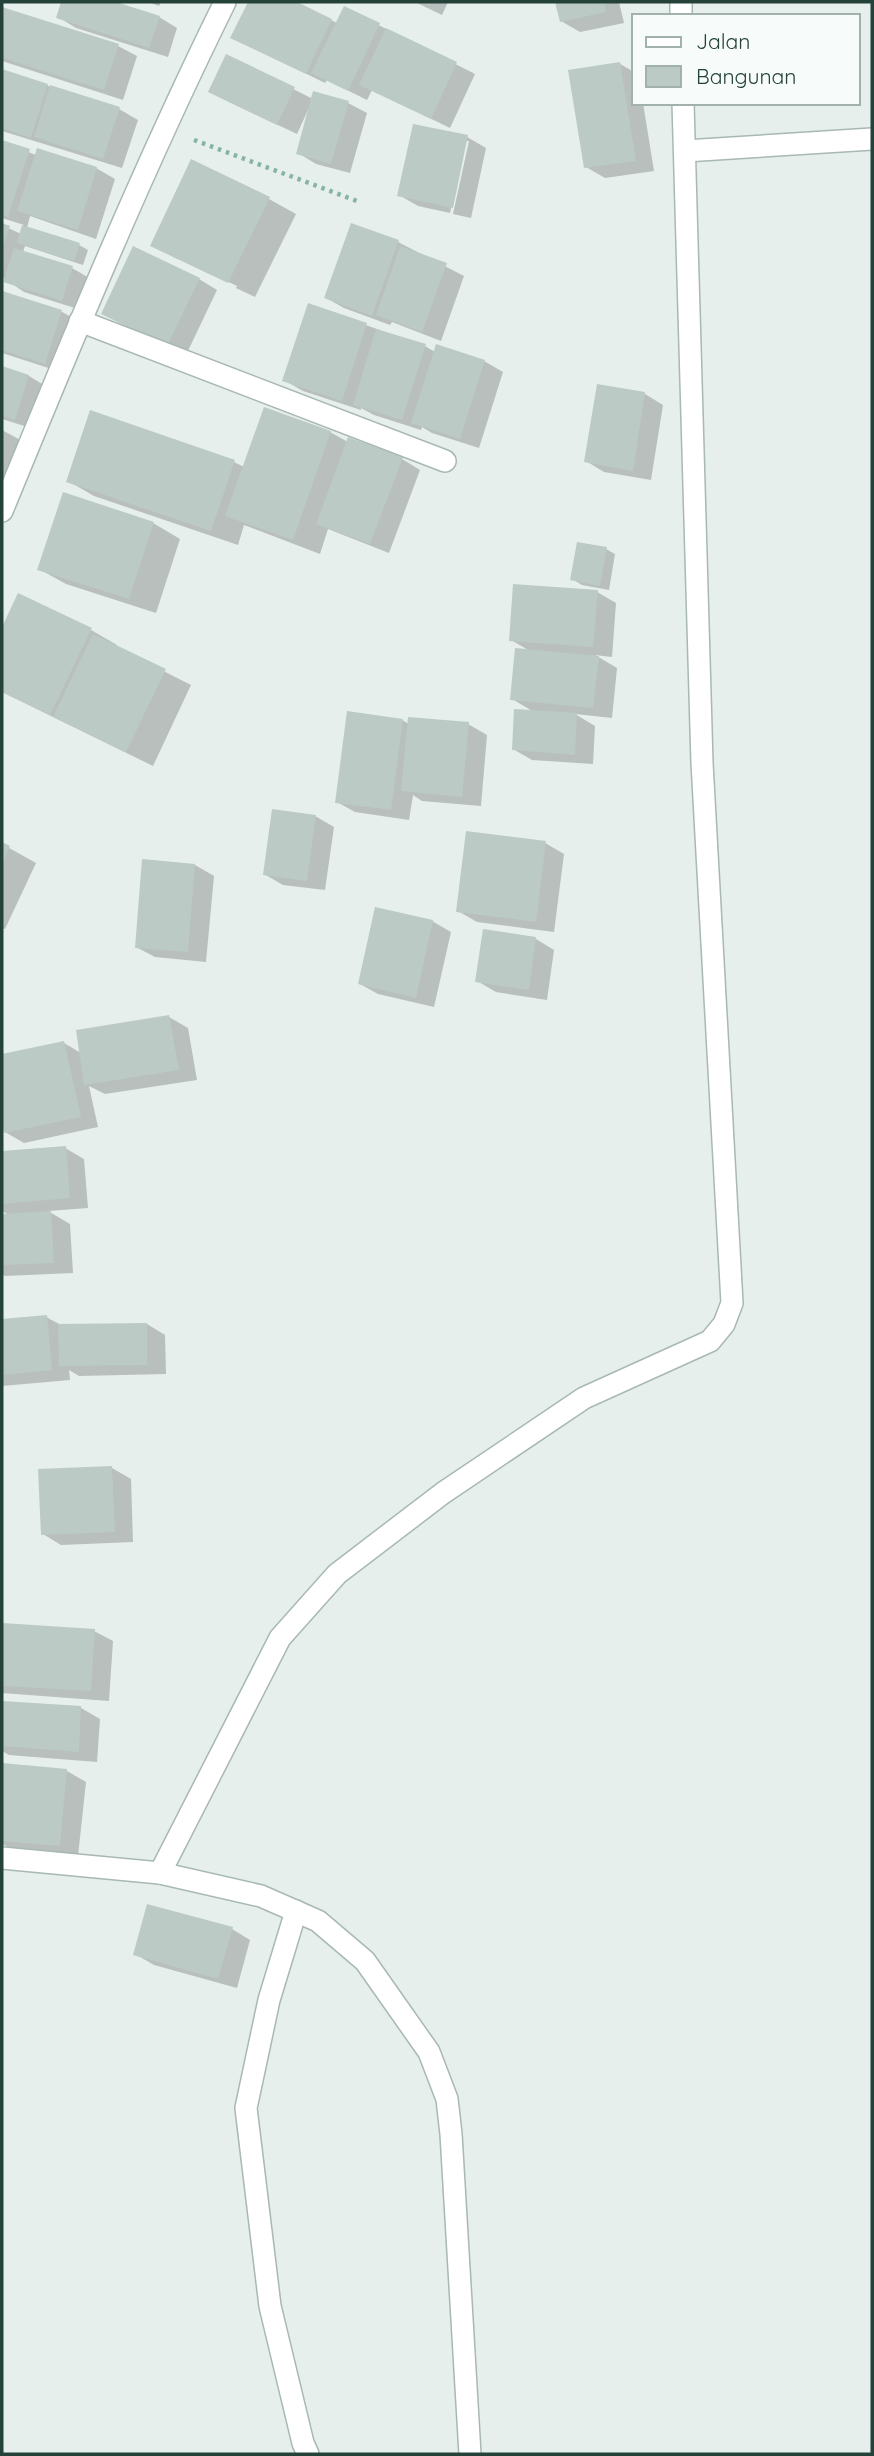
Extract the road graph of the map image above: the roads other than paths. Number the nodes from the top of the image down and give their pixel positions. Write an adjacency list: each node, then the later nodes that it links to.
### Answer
1 (225, 2): 5 (street)
2 (683, 105): 4 (street)
3 (872, 139): 4 (street)
4 (685, 151): 9 (street)
5 (80, 321): 6 (street); 7 (street)
6 (445, 461)
7 (2, 511)
8 (2, 1858): 9 (street)
9 (160, 1873): 10 (street)
10 (296, 1911): 11 (street); 12 (street)
11 (308, 2454)
12 (470, 2454)

